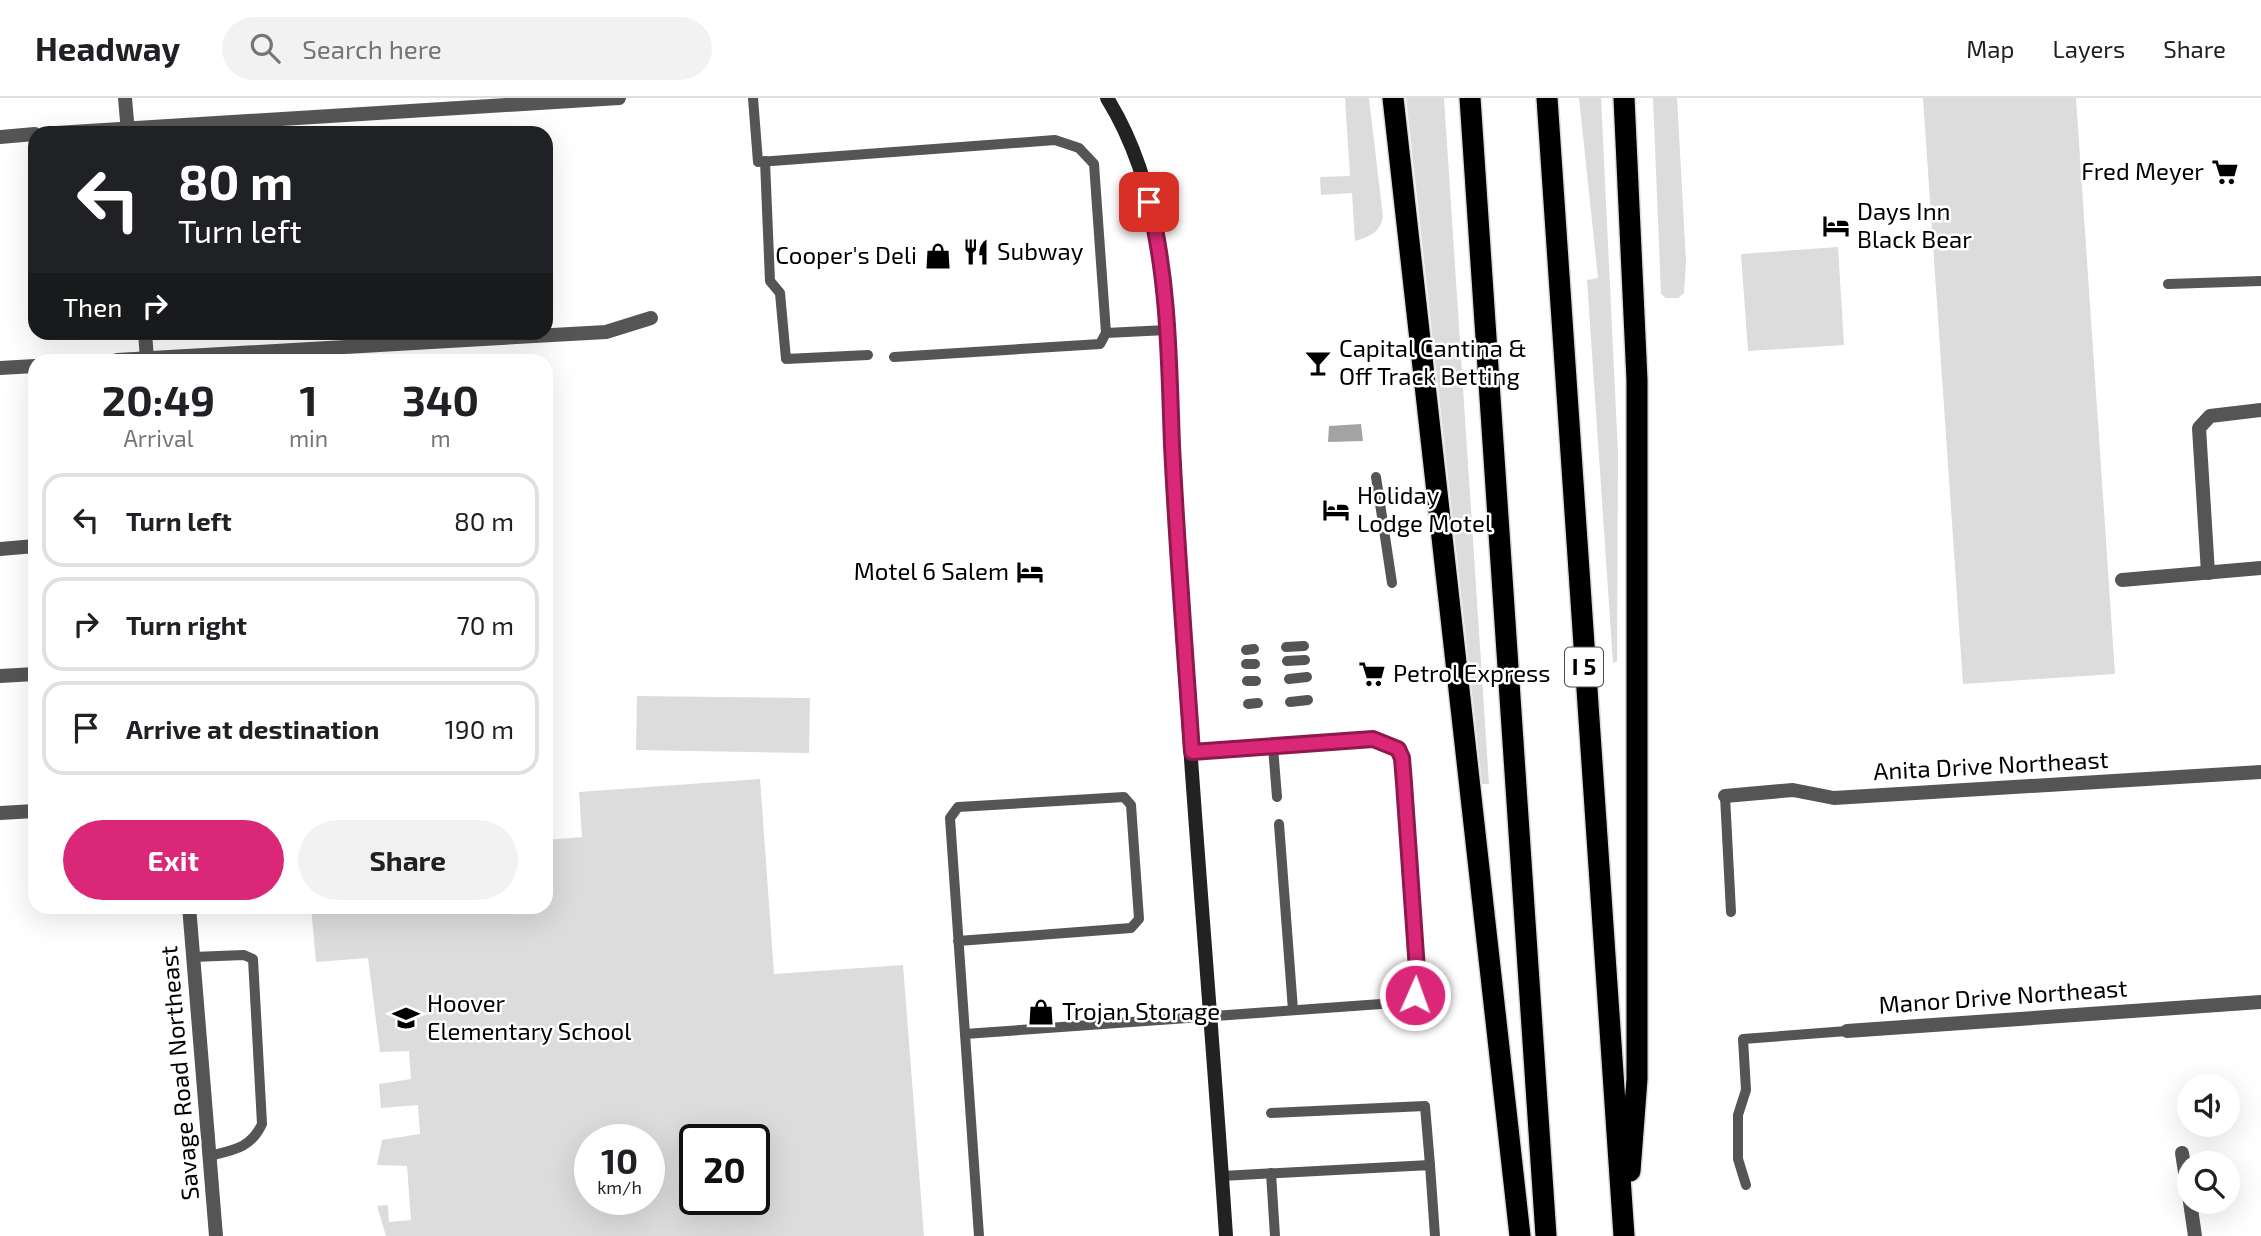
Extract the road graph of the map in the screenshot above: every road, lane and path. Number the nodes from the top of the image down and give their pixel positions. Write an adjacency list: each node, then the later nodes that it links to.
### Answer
1 (125, 98): 9 (street)
2 (619, 98): 10 (street)
3 (753, 98): 13 (lane)
4 (1107, 98): 17 (main road)
5 (1393, 98): 73 (highway)
6 (1470, 98): 74 (highway)
7 (1547, 98): 75 (highway, I 5)
8 (1625, 98): 75 (highway)
9 (128, 126)
10 (189, 126)
11 (28, 135): 12 (street)
12 (0, 137)
13 (765, 161): 18 (lane); 22 (lane)
14 (2261, 281): 15 (lane)
15 (2168, 284)
16 (651, 318): 19 (street)
17 (1167, 330): 18 (lane); 45 (main road)
18 (1106, 333): 23 (lane)
19 (553, 335)
20 (475, 340): 21 (street)
21 (245, 354)
22 (868, 355)
23 (894, 358)
24 (28, 366): 25 (street)
25 (0, 368)
26 (2261, 410): 31 (street)
27 (1376, 477): 33 (lane)
28 (28, 547): 29 (street)
29 (0, 549)
30 (2261, 568): 31 (street)
31 (2208, 573): 32 (street)
32 (2122, 580)
33 (1392, 583)
34 (1304, 646): 35 (lane)
35 (1286, 648)
36 (1306, 660): 37 (lane)
37 (1287, 662)
38 (28, 674): 39 (street)
39 (0, 676)
40 (1307, 677): 41 (lane)
41 (1289, 679)
42 (1308, 700): 43 (lane)
43 (1290, 702)
44 (1273, 747): 45 (lane); 48 (lane); 57 (lane)
45 (1192, 752): 58 (main road)
46 (2261, 772): 47 (street, Anita Drive Northeast)
47 (1725, 796): 52 (lane)
48 (1277, 797)
49 (28, 811): 50 (street)
50 (0, 813)
51 (1279, 824): 57 (lane)
52 (1731, 912)
53 (190, 914): 55 (street, Savage Road Northeast)
54 (958, 940): 54 (lane); 60 (lane)
55 (194, 957): 62 (street, Savage Road Northeast); 62 (lane)
56 (2261, 1002): 59 (street, Manor Drive Northeast)
57 (1293, 1010): 58 (lane)
58 (1211, 1016): 60 (lane); 65 (main road)
59 (1847, 1031): 66 (lane, Manor Drive Northeast)
60 (965, 1034): 69 (lane)
61 (1271, 1113): 63 (lane)
62 (209, 1156): 68 (street, Savage Road Northeast)
63 (1430, 1165): 64 (lane); 72 (lane)
64 (1271, 1174): 65 (lane); 71 (lane)
65 (1222, 1176): 70 (main road)
66 (1746, 1185)
67 (2192, 1214): 76 (street)
68 (216, 1236)
69 (979, 1236)
70 (1226, 1236)
71 (1275, 1236)
72 (1435, 1236)
73 (1520, 1236)
74 (1546, 1236)
75 (1624, 1236)
76 (2195, 1236)

